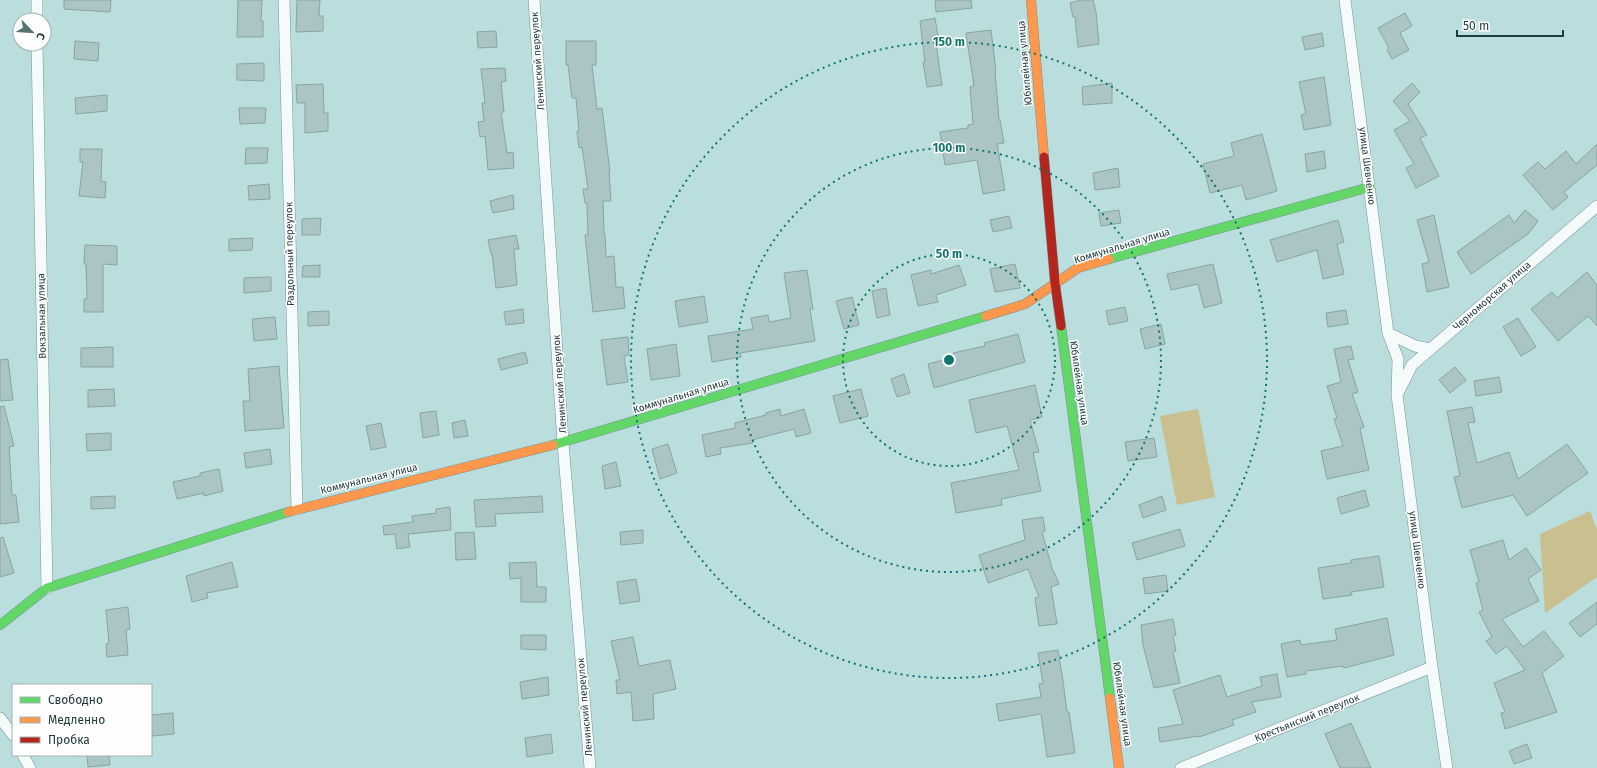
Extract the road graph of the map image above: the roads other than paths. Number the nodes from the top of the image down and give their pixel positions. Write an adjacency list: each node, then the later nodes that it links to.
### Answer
1 (37, 0): 6 (street)
2 (284, 0): 15 (street, Раздольный переулок)
3 (534, 0): 14 (street, Ленинский переулок)
4 (1030, 0): 10 (street, Юбилейная улица)
5 (1345, 0): 8 (street, улица Шевченко)
6 (37, 12)
7 (37, 52): 16 (street, Вокзальная улица)
8 (1370, 187): 10 (street, Коммунальная улица); 11 (street, улица Шевченко)
9 (1597, 206): 12 (street, Черноморская улица)
10 (1055, 283): 14 (street, Коммунальная улица); 24 (street, Юбилейная улица)
11 (1388, 333): 12 (street); 13 (street, улица Шевченко)
12 (1430, 349): 13 (street, Черноморская улица)
13 (1397, 395): 18 (street, улица Шевченко)
14 (563, 443): 15 (street, Коммунальная улица); 23 (street, Ленинский переулок)
15 (297, 509): 16 (street, Коммунальная улица)
16 (47, 588): 17 (street, Коммунальная улица)
17 (0, 625)
18 (1432, 667): 25 (street, Крестьянский переулок); 26 (street, улица Шевченко)
19 (0, 718): 20 (street)
20 (12, 734)
21 (24, 756): 22 (street)
22 (30, 768)
23 (590, 768)
24 (1119, 768)
25 (1181, 768)
26 (1447, 768)

